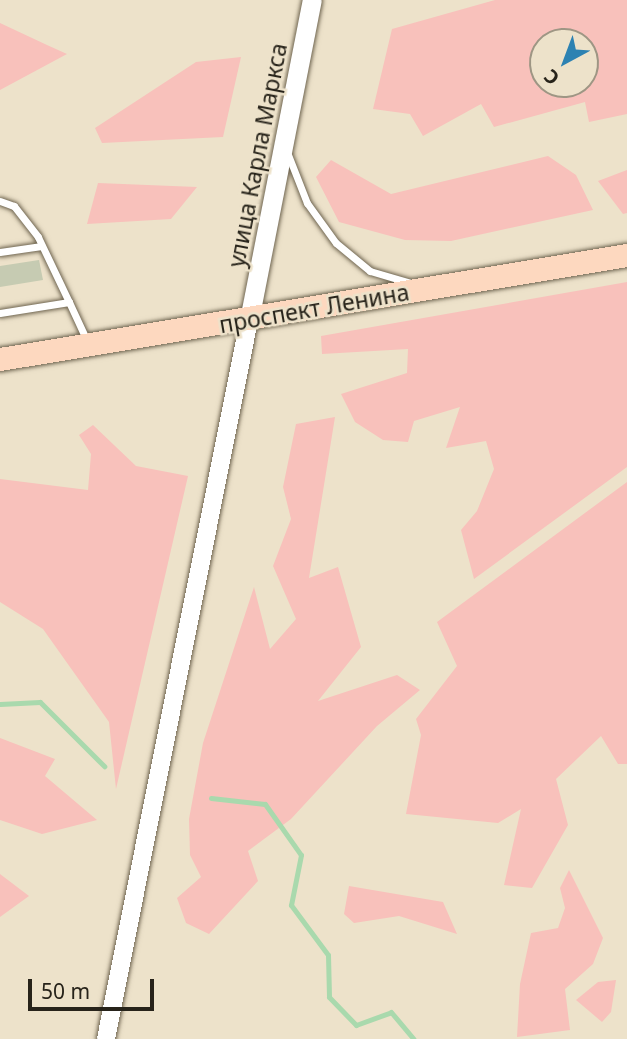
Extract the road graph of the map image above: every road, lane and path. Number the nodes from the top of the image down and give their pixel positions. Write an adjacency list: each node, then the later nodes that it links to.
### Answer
1 (313, 0): 2 (main road, улица Карла Маркса)
2 (284, 145): 7 (lane); 10 (main road, улица Карла Маркса)
3 (0, 201): 4 (lane)
4 (42, 246): 5 (lane); 8 (lane)
5 (0, 252)
6 (627, 256): 7 (main road, проспект Ленина)
7 (429, 288): 10 (main road, проспект Ленина)
8 (69, 302): 9 (lane); 11 (lane)
9 (0, 313)
10 (249, 320): 11 (main road, проспект Ленина); 13 (street)
11 (89, 345): 12 (main road, проспект Ленина)
12 (0, 359)
13 (106, 1039)

